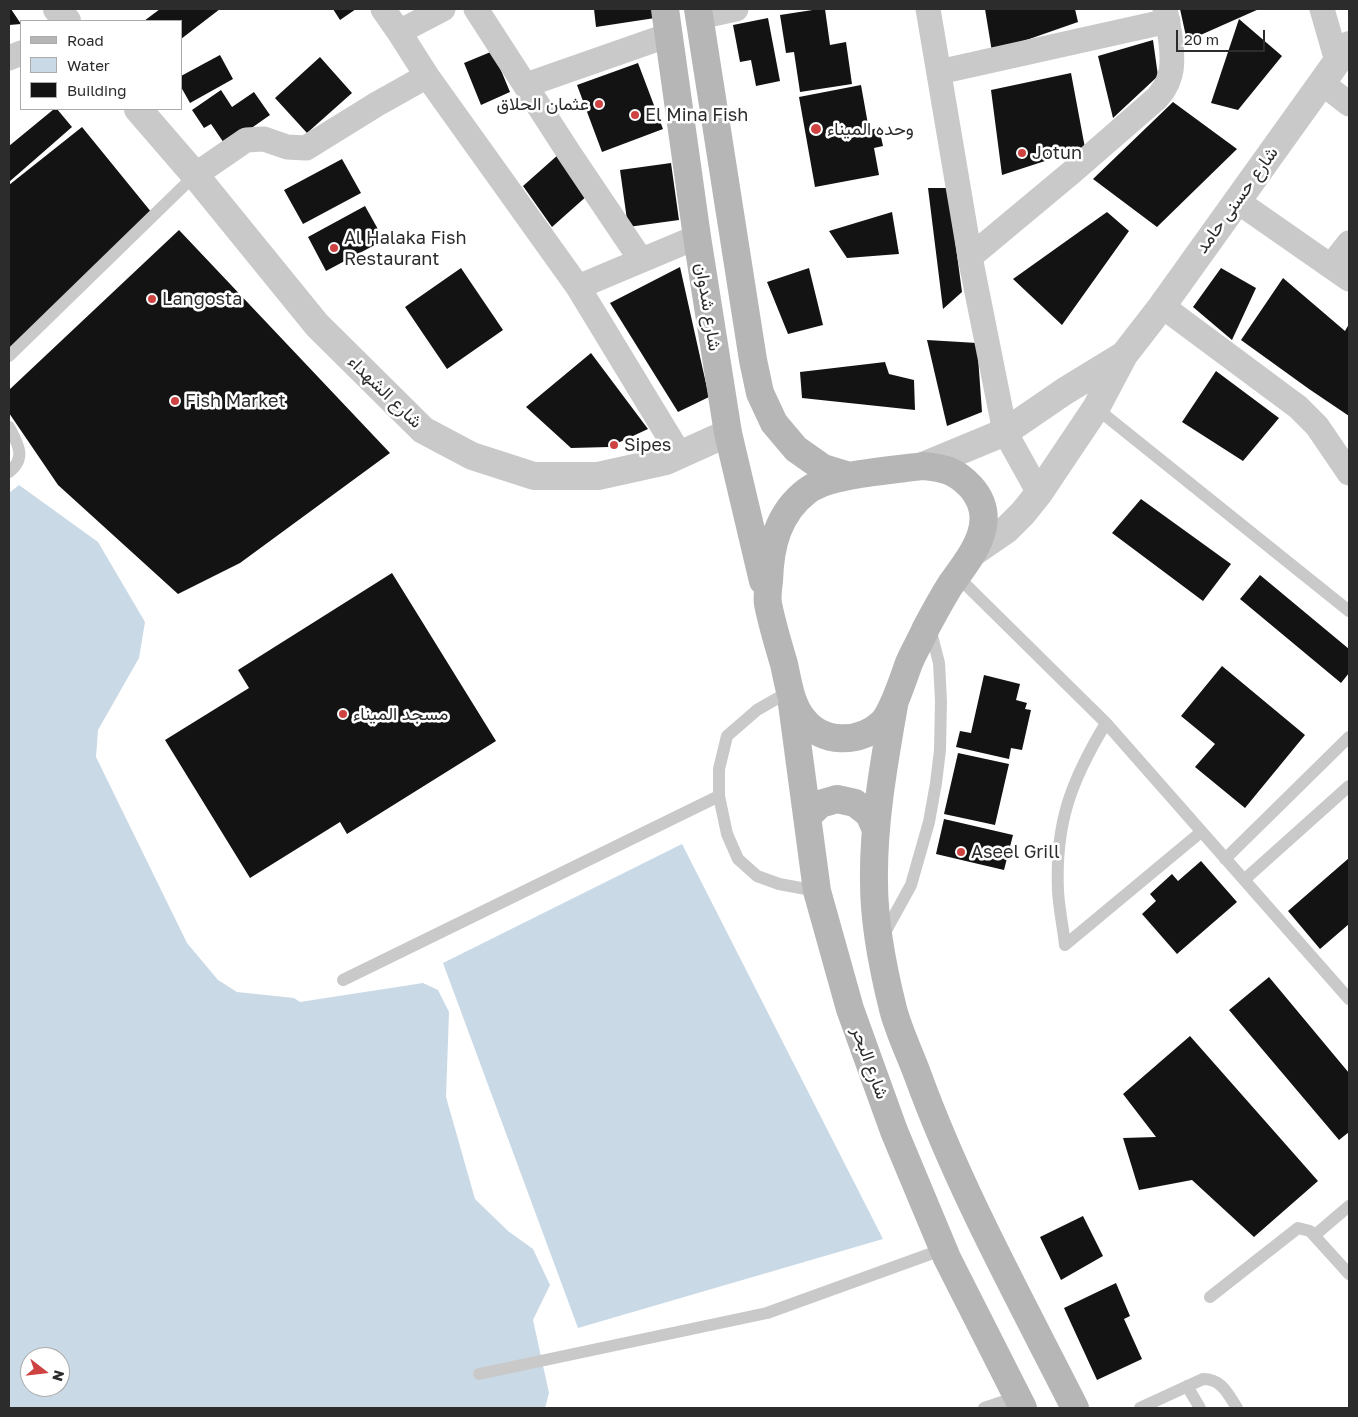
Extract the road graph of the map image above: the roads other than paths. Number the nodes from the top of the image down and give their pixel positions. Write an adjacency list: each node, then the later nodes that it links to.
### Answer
1 (58, 9): 10 (street)
2 (383, 9): 12 (street)
3 (443, 9): 12 (street)
4 (476, 9): 17 (street)
5 (736, 9): 8 (street)
6 (928, 9): 14 (street)
7 (1322, 9): 13 (street)
8 (698, 13): 39 (main road, شارع شدوان)
9 (1166, 15): 14 (street); 24 (street)
10 (67, 20)
11 (668, 22): 17 (street); 22 (main road, شارع شدوان)
12 (399, 32): 15 (street)
13 (1343, 53): 16 (street, شارع حسنى حامد)
14 (939, 72): 24 (street)
15 (427, 76): 20 (street); 27 (street)
16 (1322, 83): 18 (street); 21 (street, شارع حسنى حامد)
17 (526, 85): 25 (street)
18 (1349, 104)
19 (139, 110): 20 (street, شارع الشهداء)
20 (195, 175): 30 (lane); 35 (street, شارع الشهداء)
21 (1237, 201): 26 (street); 28 (street, شارع حسنى حامد)
22 (697, 237): 25 (street); 34 (main road, شارع شدوان)
23 (1349, 243): 26 (street)
24 (970, 257): 33 (street)
25 (641, 260): 27 (street)
26 (1340, 272)
27 (578, 287): 35 (street)
28 (1162, 306): 29 (street, شارع حسنى حامد); 38 (street)
29 (1124, 355): 31 (street, شارع حسنى حامد); 33 (street, شارع حسنى حامد)
30 (9, 356)
31 (1096, 408): 40 (street, شارع حسنى حامد); 44 (lane)
32 (9, 427): 37 (lane)
33 (1005, 432): 36 (street, شارع حسنى حامد); 40 (street)
34 (728, 433): 35 (street, شارع الشهداء); 43 (main road, شارع شدوان)
35 (680, 455)
36 (923, 466): 39 (main road); 41 (main road)
37 (9, 472)
38 (1349, 473)
39 (849, 476): 43 (main road)
40 (1039, 493): 41 (street, شارع حسنى حامد)
41 (974, 552): 42 (main road)
42 (957, 576): 45 (main road); 48 (lane)
43 (768, 602): 46 (main road)
44 (1349, 611)
45 (929, 623): 47 (main road); 58 (lane)
46 (791, 693): 47 (main road); 51 (lane); 52 (main road, شارع البحر)
47 (895, 700): 53 (main road)
48 (1106, 723): 54 (lane); 54 (lane)
49 (1349, 737): 55 (lane)
50 (1349, 786): 56 (lane)
51 (719, 796): 57 (lane); 59 (lane)
52 (807, 816): 53 (main road); 57 (main road, شارع البحر)
53 (876, 830): 58 (main road)
54 (1201, 832): 55 (lane)
55 (1225, 859): 56 (lane)
56 (1244, 880): 60 (lane)
57 (817, 891): 63 (main road, شارع البحر)
58 (880, 943): 71 (main road)
59 (343, 980)
60 (1349, 999)
61 (1349, 1206): 62 (lane)
62 (1315, 1235): 64 (lane); 65 (lane)
63 (944, 1249): 66 (lane); 68 (main road, شارع البحر)
64 (1349, 1274)
65 (1210, 1297)
66 (479, 1374)
67 (1187, 1386): 69 (lane); 73 (lane); 74 (lane)
68 (1020, 1403): 70 (lane)
69 (1160, 1404): 72 (lane)
70 (984, 1408)
71 (1075, 1408)
72 (1140, 1408)
73 (1200, 1408)
74 (1237, 1408)

